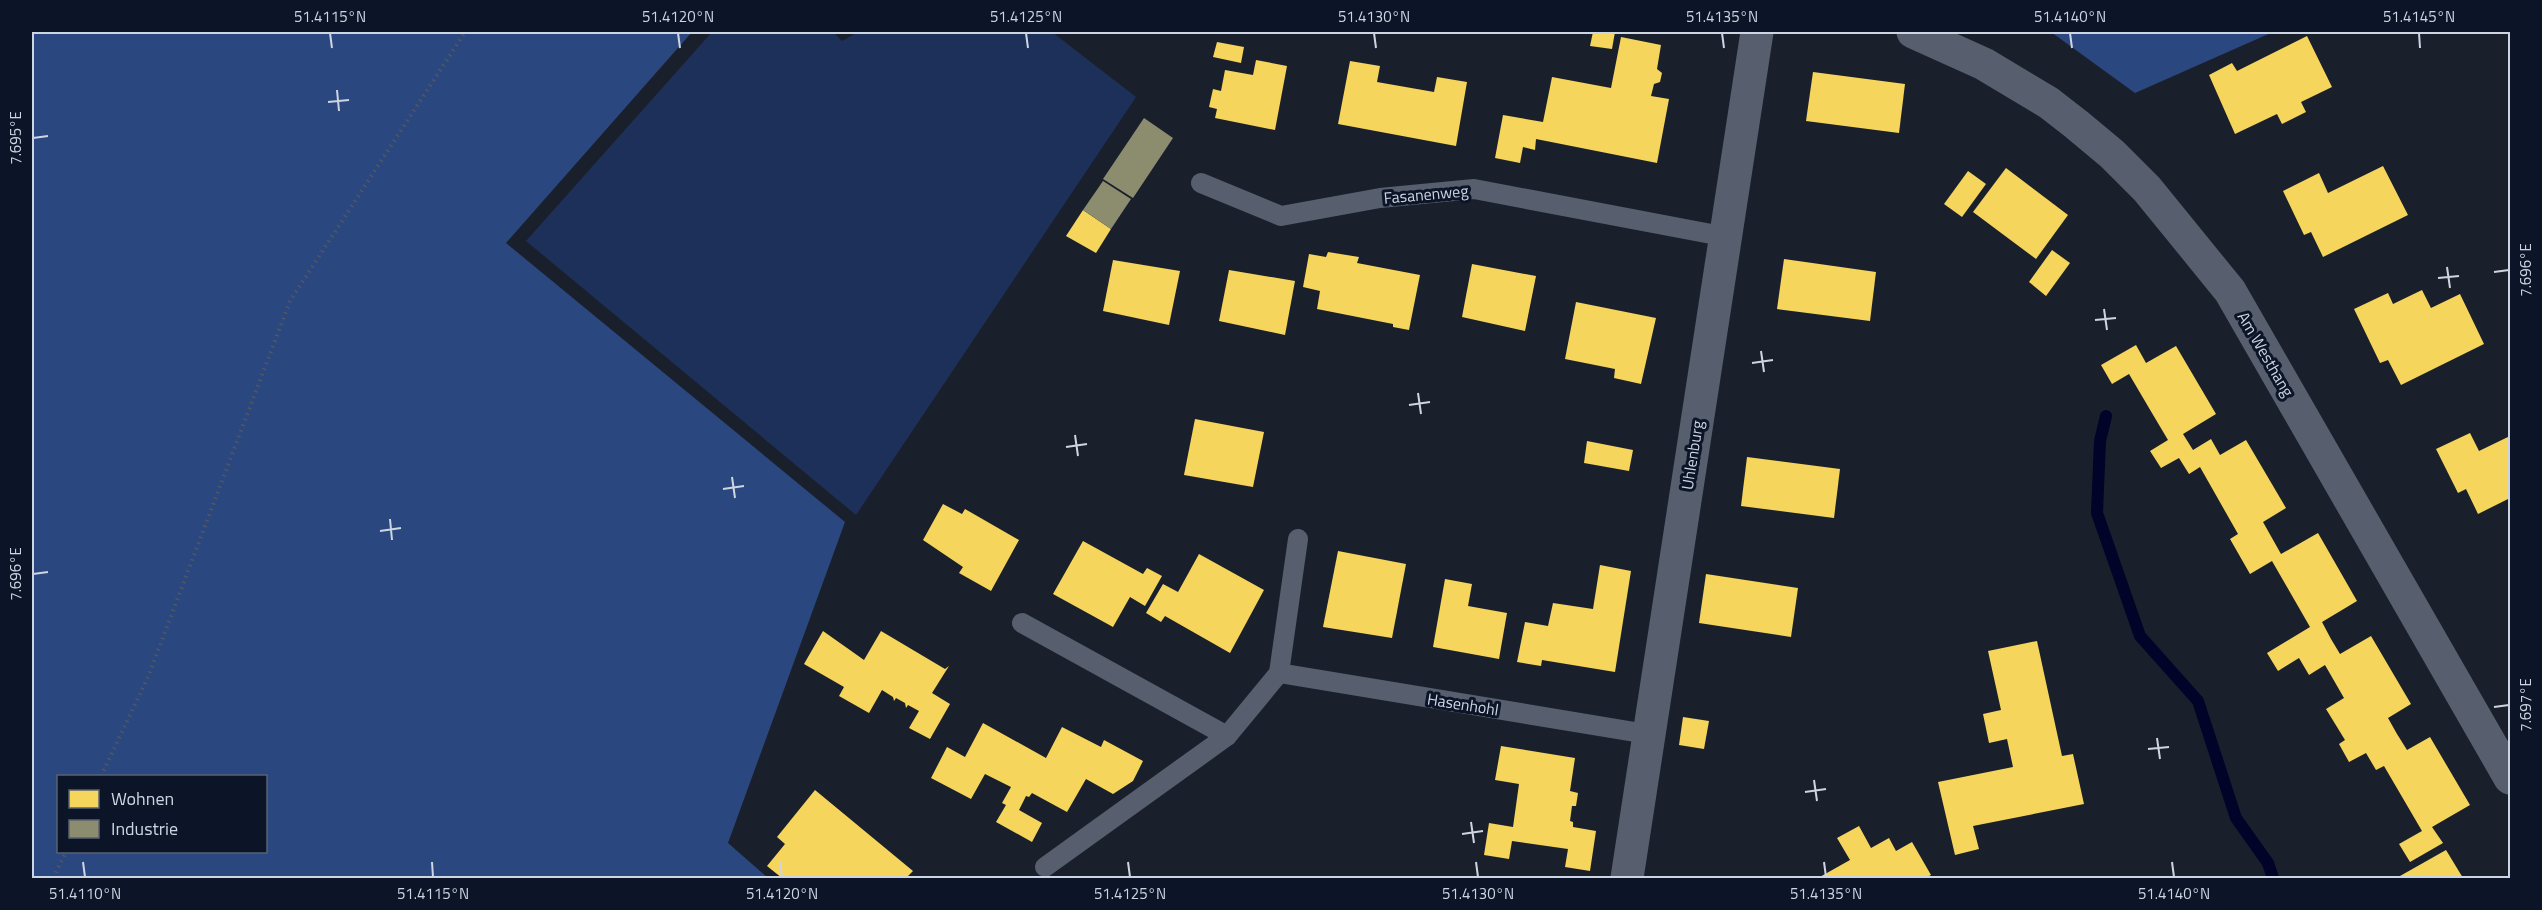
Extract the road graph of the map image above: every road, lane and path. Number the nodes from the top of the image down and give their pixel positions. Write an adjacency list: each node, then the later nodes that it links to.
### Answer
1 (465, 32): 11 (path)
2 (1757, 32): 5 (street, Uhlenburg)
3 (1913, 32): 12 (street, Am Westhang)
4 (1201, 183): 5 (lane, Fasanenweg)
5 (1727, 237): 9 (street, Uhlenburg)
6 (1298, 539): 8 (lane)
7 (1022, 623): 10 (lane)
8 (1279, 673): 9 (lane, Hasenhohl); 10 (lane)
9 (1647, 734): 16 (street, Uhlenburg)
10 (1227, 736): 14 (lane)
11 (102, 775)
12 (2511, 778)
13 (66, 853): 15 (path)
14 (1045, 867)
15 (53, 879)
16 (1627, 879)

